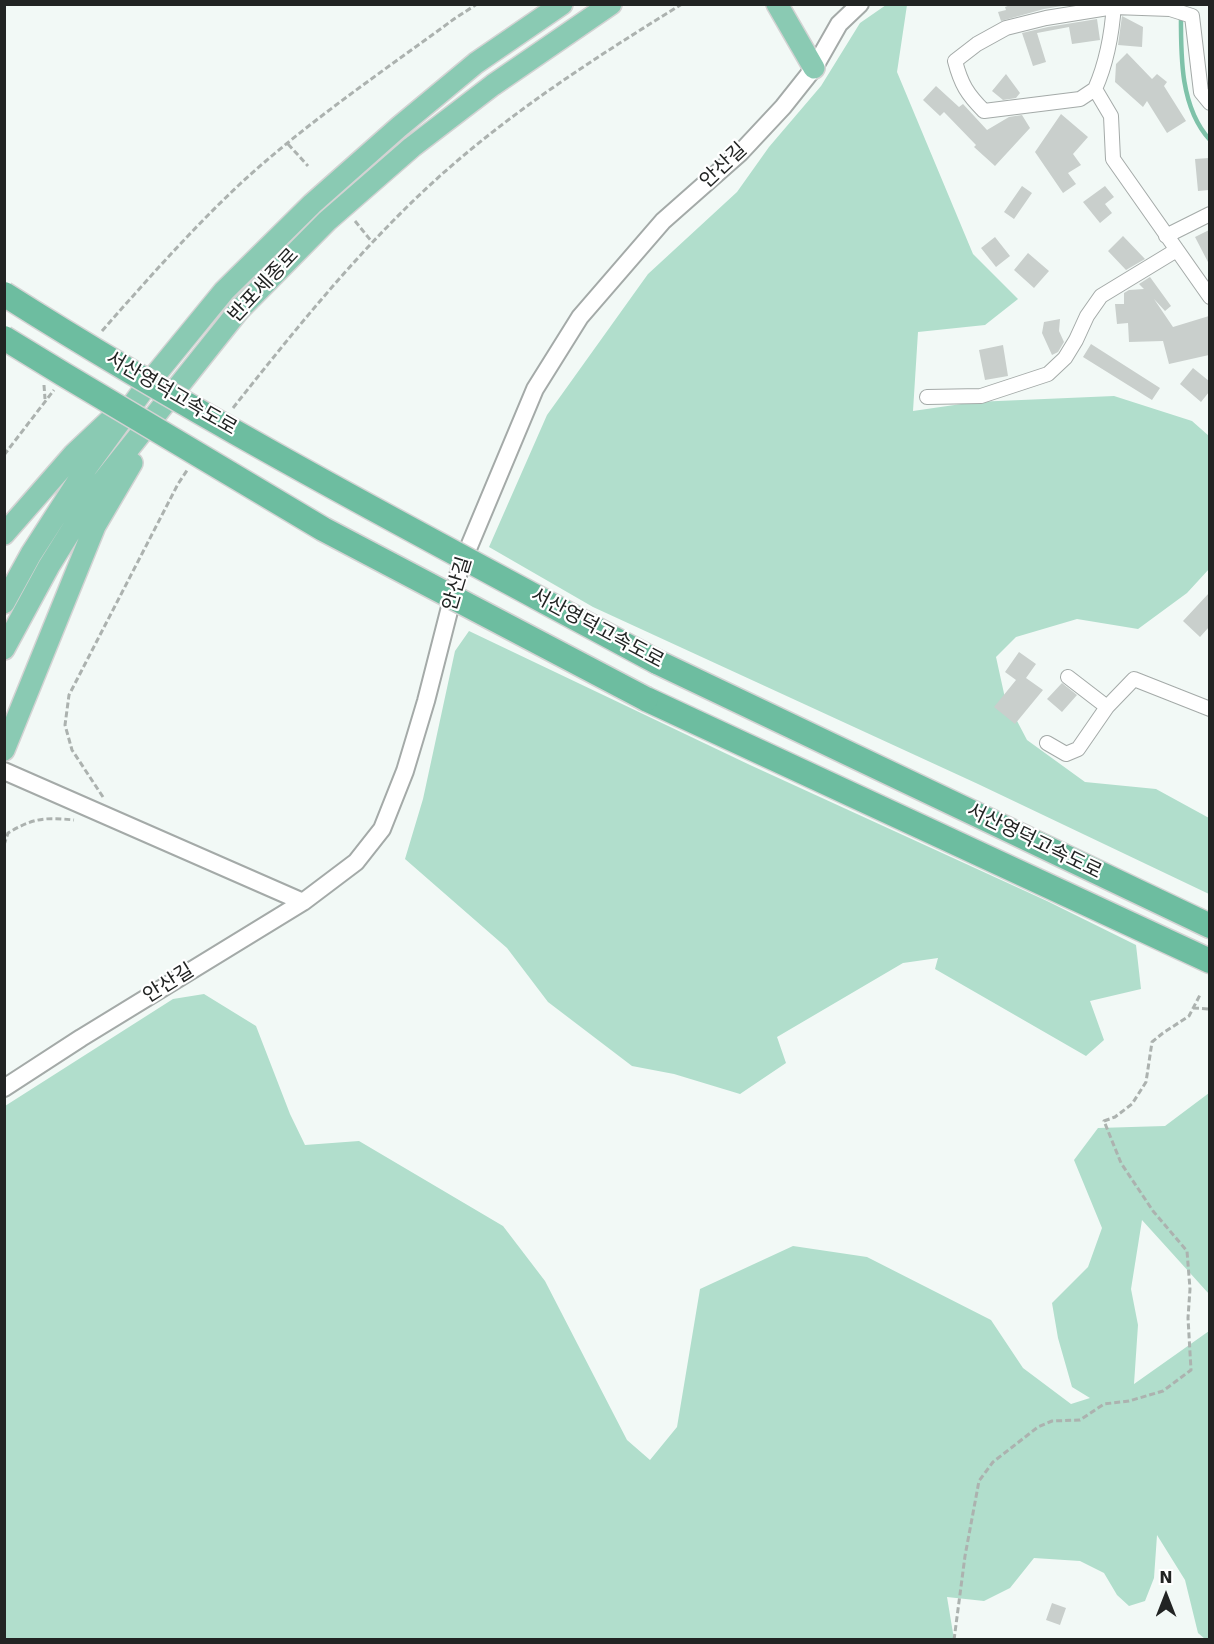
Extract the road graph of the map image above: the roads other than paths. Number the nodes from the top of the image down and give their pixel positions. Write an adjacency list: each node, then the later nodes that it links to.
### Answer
1 (562, 4): 15 (highway, 반포세종로)
2 (610, 4): 17 (highway, 반포세종로)
3 (777, 4): 6 (highway)
4 (860, 4): 6 (street, 안산길)
5 (1114, 6): 7 (street); 7 (street); 8 (street)
6 (813, 69): 27 (street, 안산길)
7 (1095, 89): 10 (street)
8 (1209, 103)
9 (1209, 214): 10 (street)
10 (1166, 236): 11 (street)
11 (1175, 251): 13 (street); 16 (street)
12 (4, 294): 28 (highway, 서산영덕고속도로, bridge)
13 (1209, 297)
14 (4, 338): 29 (highway, 서산영덕고속도로, bridge)
15 (147, 386): 18 (highway); 19 (highway, 반포세종로)
16 (927, 397)
17 (166, 404): 20 (highway, 반포세종로); 25 (highway)
18 (4, 534)
19 (4, 603)
20 (4, 649)
21 (1068, 677): 22 (street)
22 (1107, 707): 23 (street); 24 (street)
23 (1209, 709)
24 (1047, 743)
25 (4, 750)
26 (4, 771): 27 (street)
27 (303, 902): 30 (street, 안산길)
28 (1209, 926)
29 (1209, 961)
30 (4, 1088)

